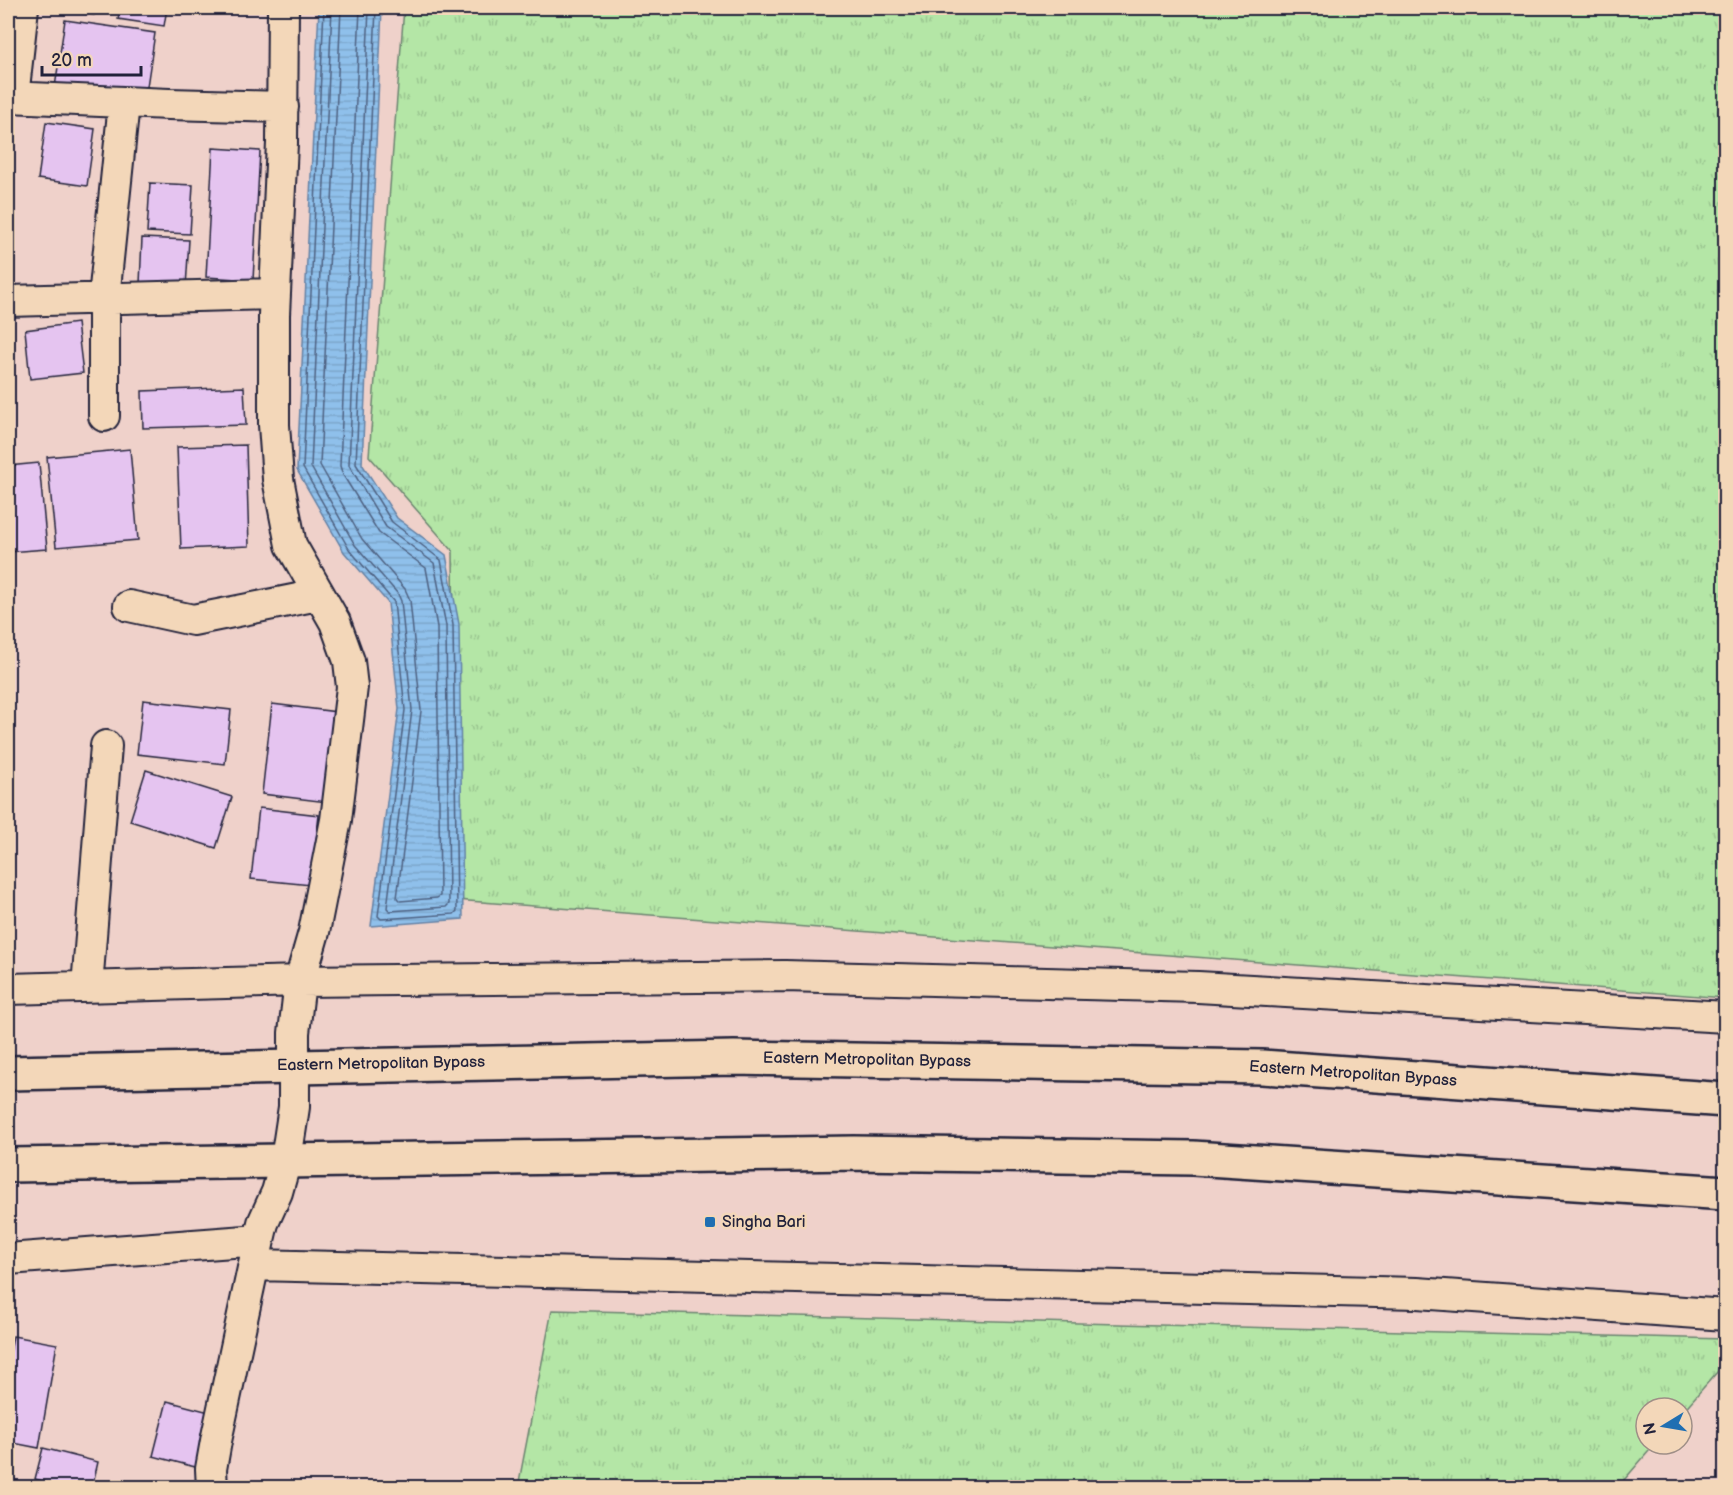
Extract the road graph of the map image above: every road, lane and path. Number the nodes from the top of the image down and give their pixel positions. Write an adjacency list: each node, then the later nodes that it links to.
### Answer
1 (23, 8): 3 (street)
2 (283, 8): 5 (street)
3 (10, 97): 4 (street)
4 (124, 103): 5 (street); 7 (street)
5 (283, 107): 6 (street)
6 (275, 294): 7 (street); 10 (street)
7 (104, 298): 8 (street); 9 (street)
8 (8, 301)
9 (104, 416)
10 (318, 595): 11 (street); 13 (street)
11 (129, 606)
12 (106, 746): 14 (street)
13 (300, 981): 14 (street); 16 (street); 17 (street)
14 (87, 987): 15 (street)
15 (8, 989)
16 (1725, 1017)
17 (294, 1065): 18 (main road, Eastern Metropolitan Bypass); 19 (main road, Eastern Metropolitan Bypass); 20 (street)
18 (8, 1073)
19 (1725, 1100)
20 (286, 1160): 21 (main road); 22 (main road); 23 (street)
21 (8, 1165)
22 (1725, 1193)
23 (257, 1253): 24 (street); 25 (street); 26 (street)
24 (8, 1259)
25 (1725, 1315)
26 (212, 1488)

